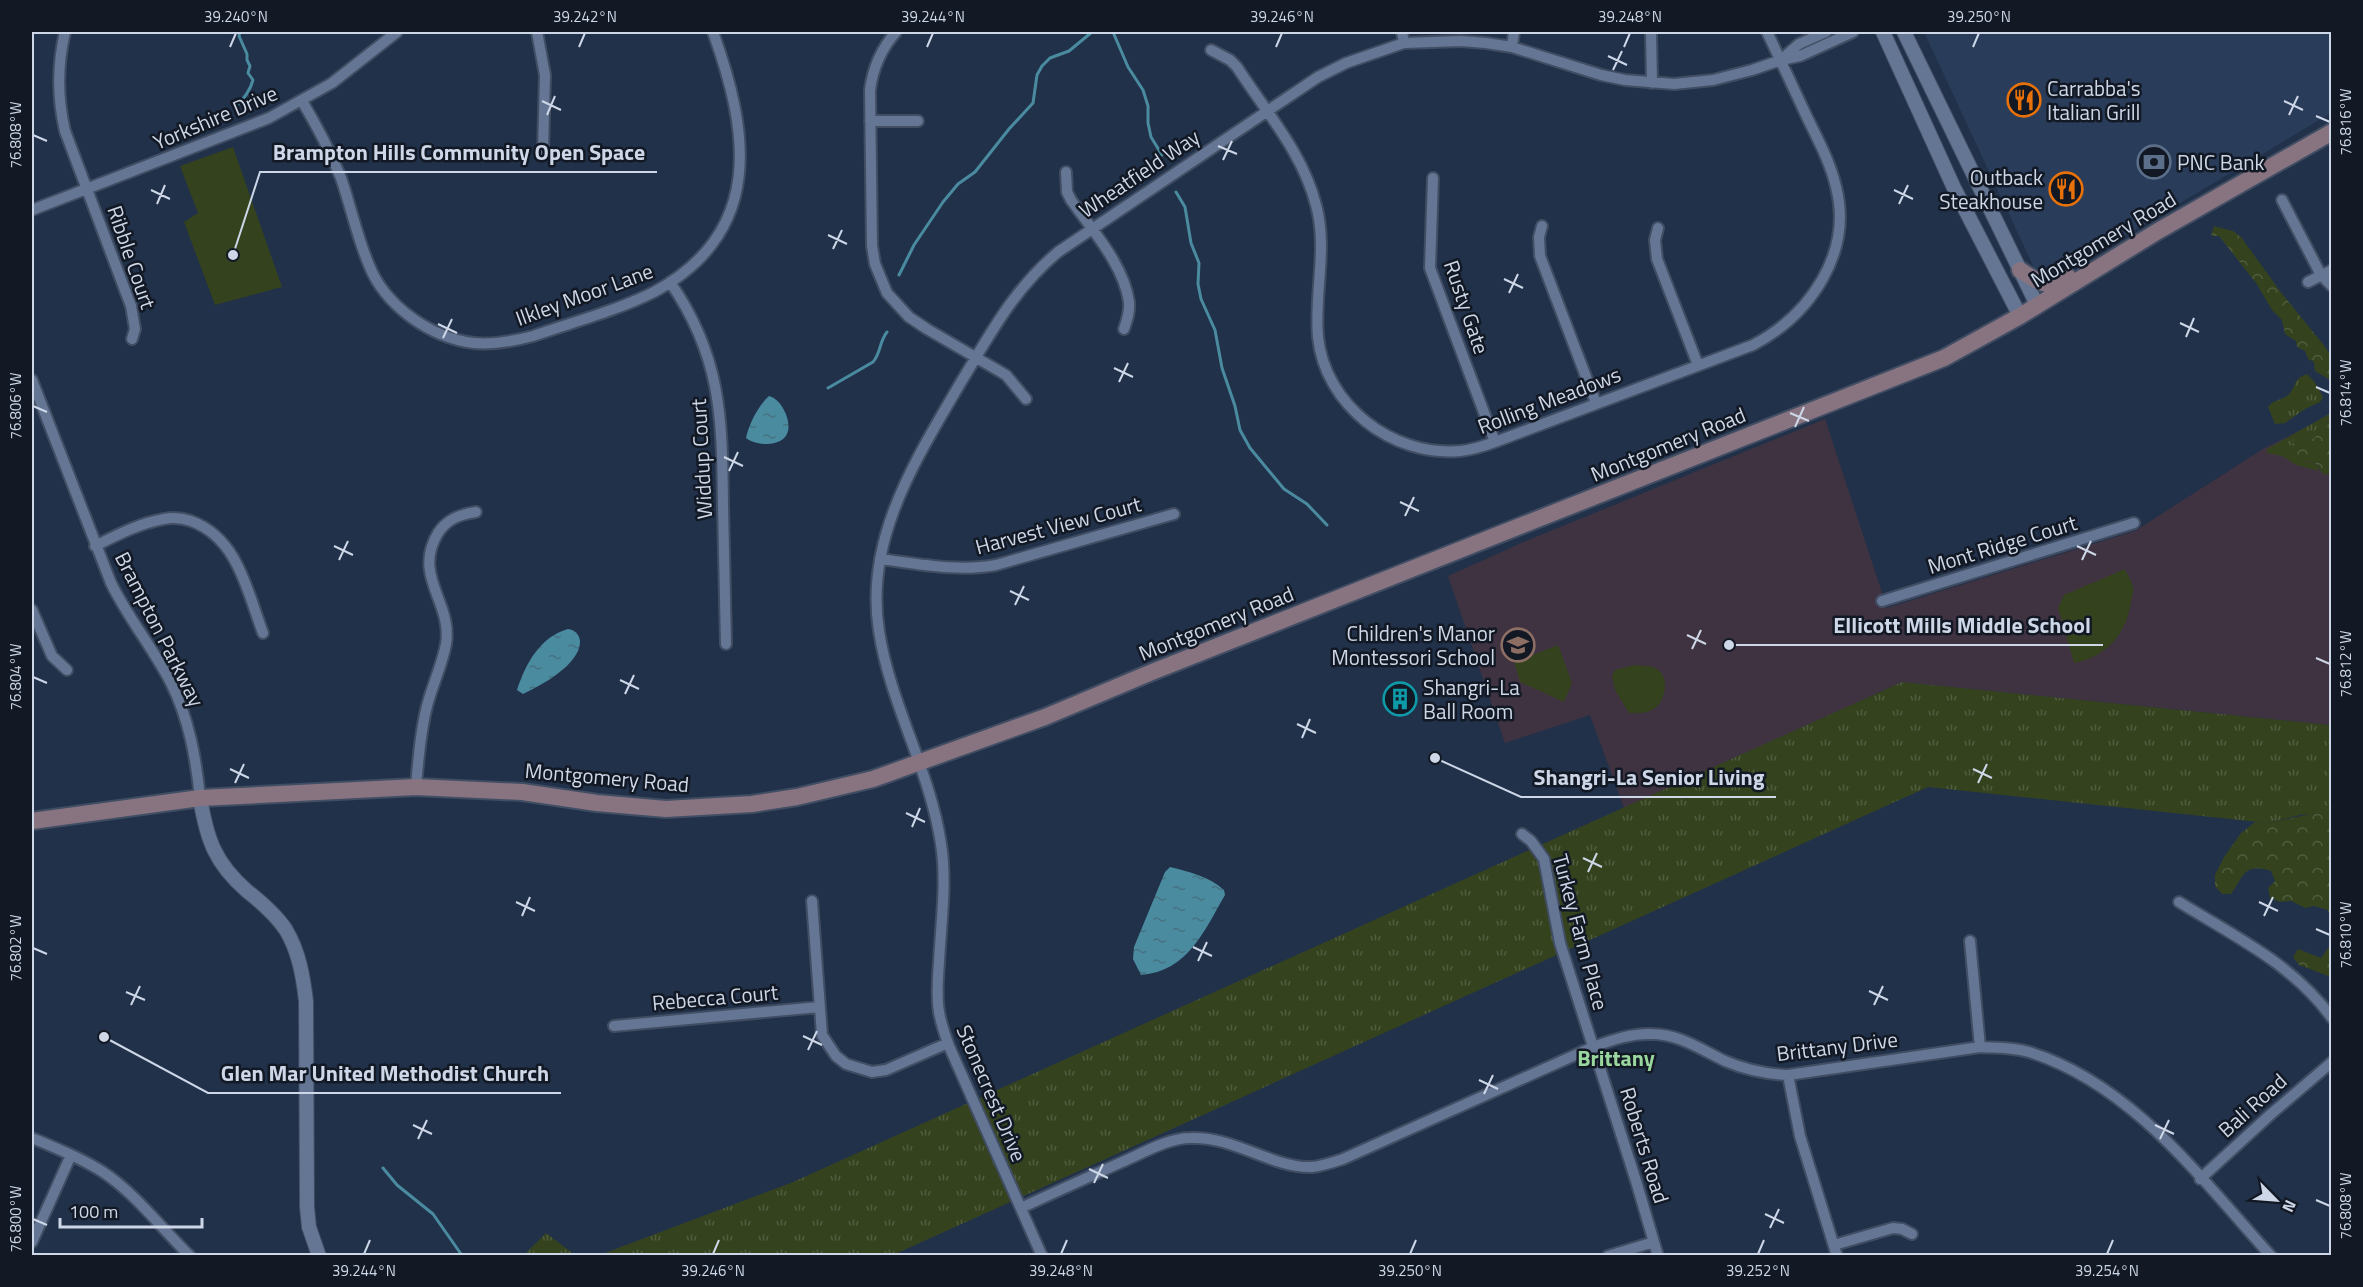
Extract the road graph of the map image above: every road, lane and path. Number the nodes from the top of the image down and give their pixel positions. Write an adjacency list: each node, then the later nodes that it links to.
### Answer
1 (65, 32): 27 (street, Ribble Court)
2 (398, 32): 19 (street, Yorkshire Drive)
3 (537, 32): 24 (street)
4 (713, 32): 36 (street, Ilkley Moor Lane)
5 (896, 32): 21 (street)
6 (1402, 32): 14 (street)
7 (1514, 32): 15 (street)
8 (1651, 32): 18 (street)
9 (1767, 32): 17 (street, Rolling Meadows)
10 (1826, 32): 17 (street, Wheatfield Way)
11 (1853, 32): 17 (street, Wheatfield Way)
12 (1904, 32): 34 (street)
13 (1885, 33): 40 (street)
14 (1404, 44): 15 (street, Wheatfield Way); 20 (street, Wheatfield Way)
15 (1512, 47): 18 (street, Wheatfield Way)
16 (1211, 50): 20 (street, Rolling Meadows)
17 (1781, 60): 18 (street, Wheatfield Way); 44 (street, Rolling Meadows)
18 (1652, 83)
19 (302, 101): 27 (street, Yorkshire Drive); 36 (street, Ilkley Moor Lane)
20 (1266, 111): 32 (street, Wheatfield Way); 48 (street, Rolling Meadows)
21 (870, 121): 22 (street); 43 (street)
22 (918, 121)
23 (2331, 132): 33 (main road, Montgomery Road)
24 (543, 152)
25 (1066, 172): 32 (street)
26 (1433, 178): 48 (street, Rusty Gate)
27 (87, 189): 29 (street, Yorkshire Drive); 42 (street, Ribble Court)
28 (2282, 200): 35 (street)
29 (32, 210)
30 (1542, 226): 47 (street)
31 (1658, 228): 44 (street)
32 (1091, 229): 41 (street); 43 (street, Wheatfield Way)
33 (2158, 231): 34 (main road); 39 (main road, Montgomery Road)
34 (2020, 270): 39 (street)
35 (2326, 272): 37 (street); 38 (street)
36 (670, 282): 57 (street, Widdup Court)
37 (2308, 282)
38 (2331, 286)
39 (2037, 305): 40 (main road, Montgomery Road)
40 (2020, 316): 59 (main road, Montgomery Road)
41 (1124, 329)
42 (132, 339)
43 (976, 357): 46 (street); 53 (street, Wheatfield Way)
44 (1698, 365): 47 (street, Rolling Meadows)
45 (32, 380): 52 (street, Brampton Parkway)
46 (1026, 399)
47 (1596, 403): 48 (street, Rolling Meadows)
48 (1495, 442)
49 (476, 512): 60 (street)
50 (1174, 513): 53 (street, Harvest View Court)
51 (2134, 523): 54 (street, Mont Ridge Court)
52 (95, 546): 56 (street); 61 (street, Brampton Parkway)
53 (880, 559): 59 (street, Wheatfield Way)
54 (1882, 601)
55 (32, 610): 58 (street)
56 (263, 633)
57 (726, 644)
58 (67, 670)
59 (918, 763): 60 (main road, Montgomery Road); 70 (street, Stonecrest Drive)
60 (416, 787): 61 (main road, Montgomery Road)
61 (200, 798): 62 (main road, Montgomery Road); 84 (street)
62 (32, 821)
63 (1522, 834): 71 (street, Turkey Farm Place)
64 (812, 901): 67 (street)
65 (2179, 902): 68 (street)
66 (1970, 941): 72 (street)
67 (819, 1007): 69 (street, Rebecca Court); 70 (street)
68 (2331, 1018)
69 (614, 1026)
70 (948, 1043): 78 (street, Stonecrest Drive)
71 (1593, 1047): 74 (street, Brittany Drive); 78 (street, Brittany Drive); 81 (street, Roberts Road)
72 (1980, 1047): 74 (street, Brittany Drive); 77 (street, Brittany Drive)
73 (2331, 1062): 77 (street, Bali Road)
74 (1788, 1075): 82 (street)
75 (32, 1138): 76 (street)
76 (71, 1155): 80 (street); 83 (street)
77 (2200, 1179): 88 (street, Brittany Drive)
78 (1021, 1208): 85 (street, Stonecrest Drive)
79 (1912, 1234): 82 (street)
80 (32, 1242)
81 (1654, 1242): 86 (street); 87 (street, Roberts Road)
82 (1836, 1250)
83 (190, 1256)
84 (319, 1256)
85 (1042, 1256)
86 (1608, 1256)
87 (1658, 1256)
88 (2271, 1256)

